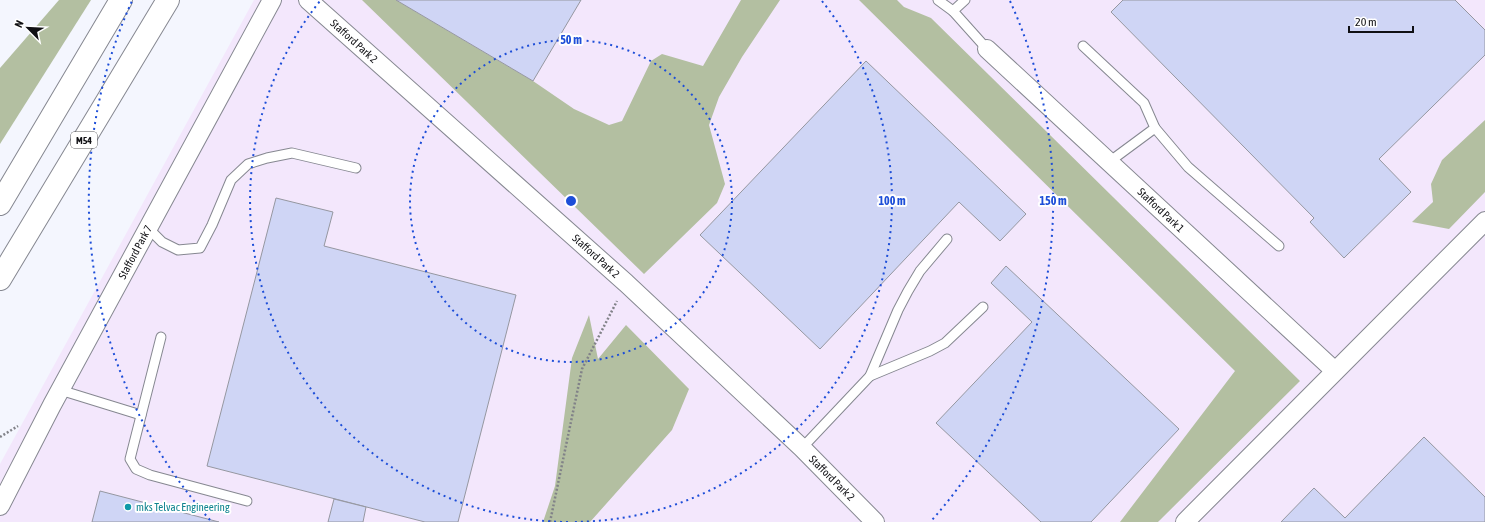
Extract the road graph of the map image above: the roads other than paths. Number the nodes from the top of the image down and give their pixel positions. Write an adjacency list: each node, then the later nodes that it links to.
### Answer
1 (121, 0): 13 (highway)
2 (168, 0): 18 (highway, M54)
3 (272, 0): 15 (street, Stafford Park 7)
4 (308, 0): 25 (street, Stafford Park 2)
5 (938, 0): 7 (lane)
6 (965, 0): 7 (lane)
7 (953, 11): 9 (lane)
8 (1083, 46): 10 (lane)
9 (987, 49): 11 (street, Stafford Park 1)
10 (1155, 128): 11 (lane); 17 (lane)
11 (1109, 162): 21 (street, Stafford Park 1)
12 (356, 168): 15 (lane)
13 (0, 204)
14 (1485, 221): 21 (street)
15 (148, 228): 23 (street, Stafford Park 7)
16 (947, 239): 22 (lane)
17 (1279, 246)
18 (0, 279)
19 (983, 307): 22 (lane)
20 (161, 337): 24 (lane)
21 (1335, 371): 29 (street)
22 (870, 376): 25 (lane)
23 (60, 390): 24 (lane); 27 (street, Stafford Park 7)
24 (141, 415): 26 (lane)
25 (802, 448): 28 (street, Stafford Park 2)
26 (247, 501)
27 (0, 506)
28 (875, 522)
29 (1185, 522)

